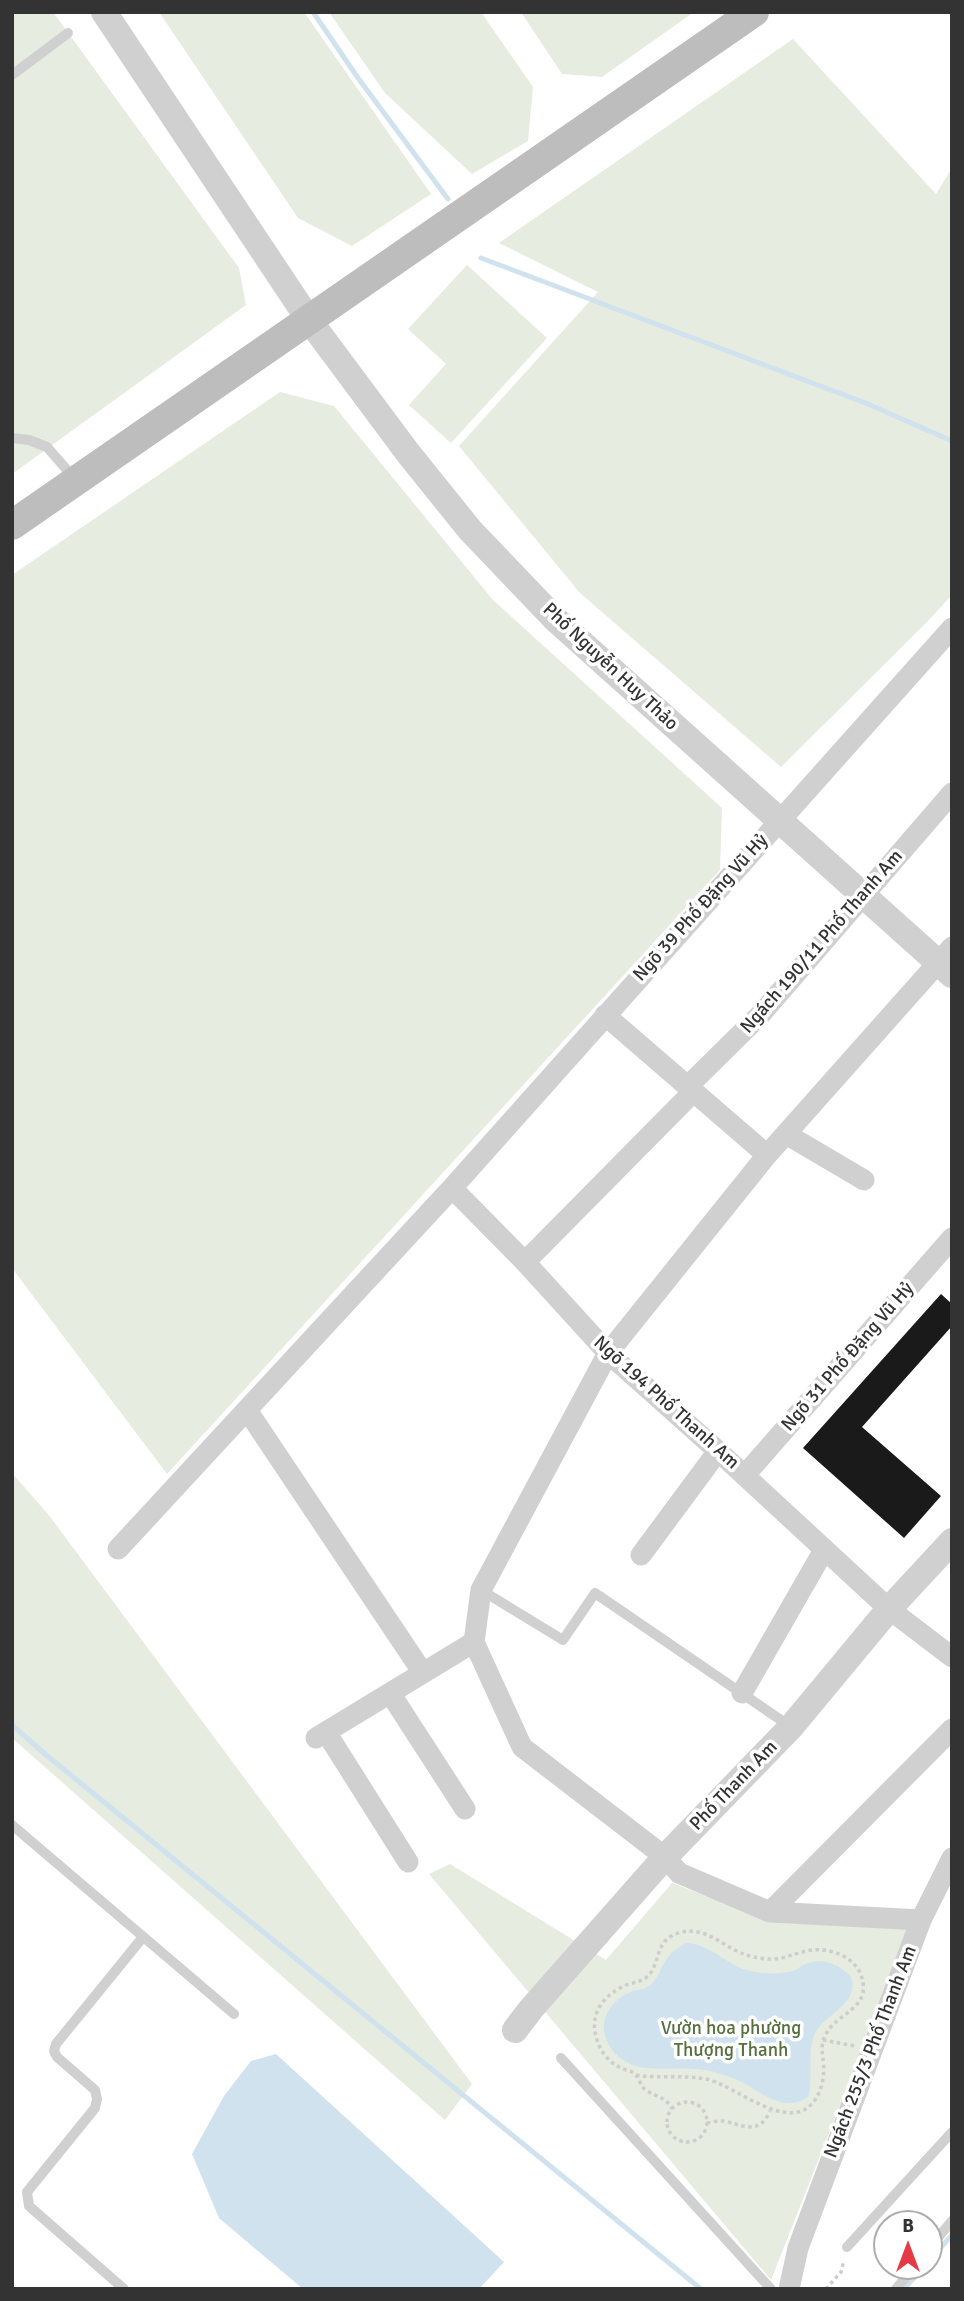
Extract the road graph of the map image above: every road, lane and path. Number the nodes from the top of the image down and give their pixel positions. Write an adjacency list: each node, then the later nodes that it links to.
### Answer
1 (104, 12): 5 (street, Phố Nguyễn Huy Thảo)
2 (754, 12): 5 (main road)
3 (68, 33): 4 (lane)
4 (12, 75)
5 (309, 320): 7 (main road); 11 (street, Phố Nguyễn Huy Thảo)
6 (12, 438): 7 (lane)
7 (77, 481): 8 (main road)
8 (12, 525)
9 (948, 638): 11 (street, Ngõ 39 Phố Đặng Vũ Hỷ)
10 (952, 793): 12 (street, Ngách 190/11 Phố Thanh Am)
11 (780, 821): 12 (street, Phố Nguyễn Huy Thảo); 14 (street, Ngõ 39 Phố Đặng Vũ Hỷ)
12 (864, 896): 13 (street, Phố Nguyễn Huy Thảo); 15 (street, Ngách 190/11 Phố Thanh Am)
13 (947, 962): 16 (street)
14 (606, 1015): 15 (street); 19 (street, Ngõ 39 Phố Đặng Vũ Hỷ)
15 (690, 1089): 17 (street); 21 (street, Ngách 190/11 Phố Thanh Am)
16 (786, 1134): 17 (street); 18 (street)
17 (767, 1155): 22 (street)
18 (864, 1180)
19 (452, 1188): 21 (street, Ngõ 194 Phố Thanh Am); 23 (street, Ngõ 39 Phố Đặng Vũ Hỷ)
20 (952, 1238): 25 (street, Ngõ 31 Phố Đặng Vũ Hỷ)
21 (525, 1262): 22 (street, Ngõ 194 Phố Thanh Am)
22 (608, 1353): 24 (street, Ngõ 194 Phố Thanh Am); 30 (street)
23 (247, 1410): 27 (street, Ngõ 39 Phố Đặng Vũ Hỷ); 34 (street)
24 (718, 1451): 25 (street, Ngõ 194 Phố Thanh Am); 29 (street)
25 (745, 1475): 28 (street, Ngõ 194 Phố Thanh Am)
26 (952, 1541): 31 (street, Phố Thanh Am)
27 (118, 1549)
28 (824, 1550): 31 (street, Ngõ 194 Phố Thanh Am); 36 (street)
29 (641, 1555)
30 (481, 1590): 32 (street); 36 (lane)
31 (889, 1609): 33 (street, Ngõ 194 Phố Thanh Am); 37 (street, Phố Thanh Am)
32 (474, 1642): 34 (street); 41 (street)
33 (952, 1657)
34 (423, 1673): 35 (street)
35 (390, 1693): 39 (street); 43 (street)
36 (741, 1693): 37 (lane)
37 (791, 1727): 41 (street, Phố Thanh Am)
38 (952, 1729): 44 (street)
39 (465, 1809)
40 (12, 1825): 46 (lane)
41 (665, 1857): 44 (street); 48 (street, Phố Thanh Am)
42 (952, 1858): 45 (street, Ngách 255/3 Phố Thanh Am)
43 (408, 1862)
44 (770, 1912): 45 (street)
45 (921, 1920): 50 (street, Ngách 255/3 Phố Thanh Am)
46 (143, 1937): 47 (lane); 58 (lane)
47 (234, 2014)
48 (515, 2030)
49 (823, 2040): 50 (path); 52 (path); 54 (path)
50 (872, 2050): 60 (street, Ngách 255/3 Phố Thanh Am)
51 (561, 2058): 59 (lane)
52 (636, 2075): 53 (path); 54 (path)
53 (671, 2109): 55 (path); 55 (path)
54 (770, 2110): 55 (path)
55 (707, 2123)
56 (952, 2132): 57 (lane)
57 (847, 2247): 61 (path)
58 (124, 2289)
59 (771, 2289)
60 (789, 2289)
61 (826, 2289)

